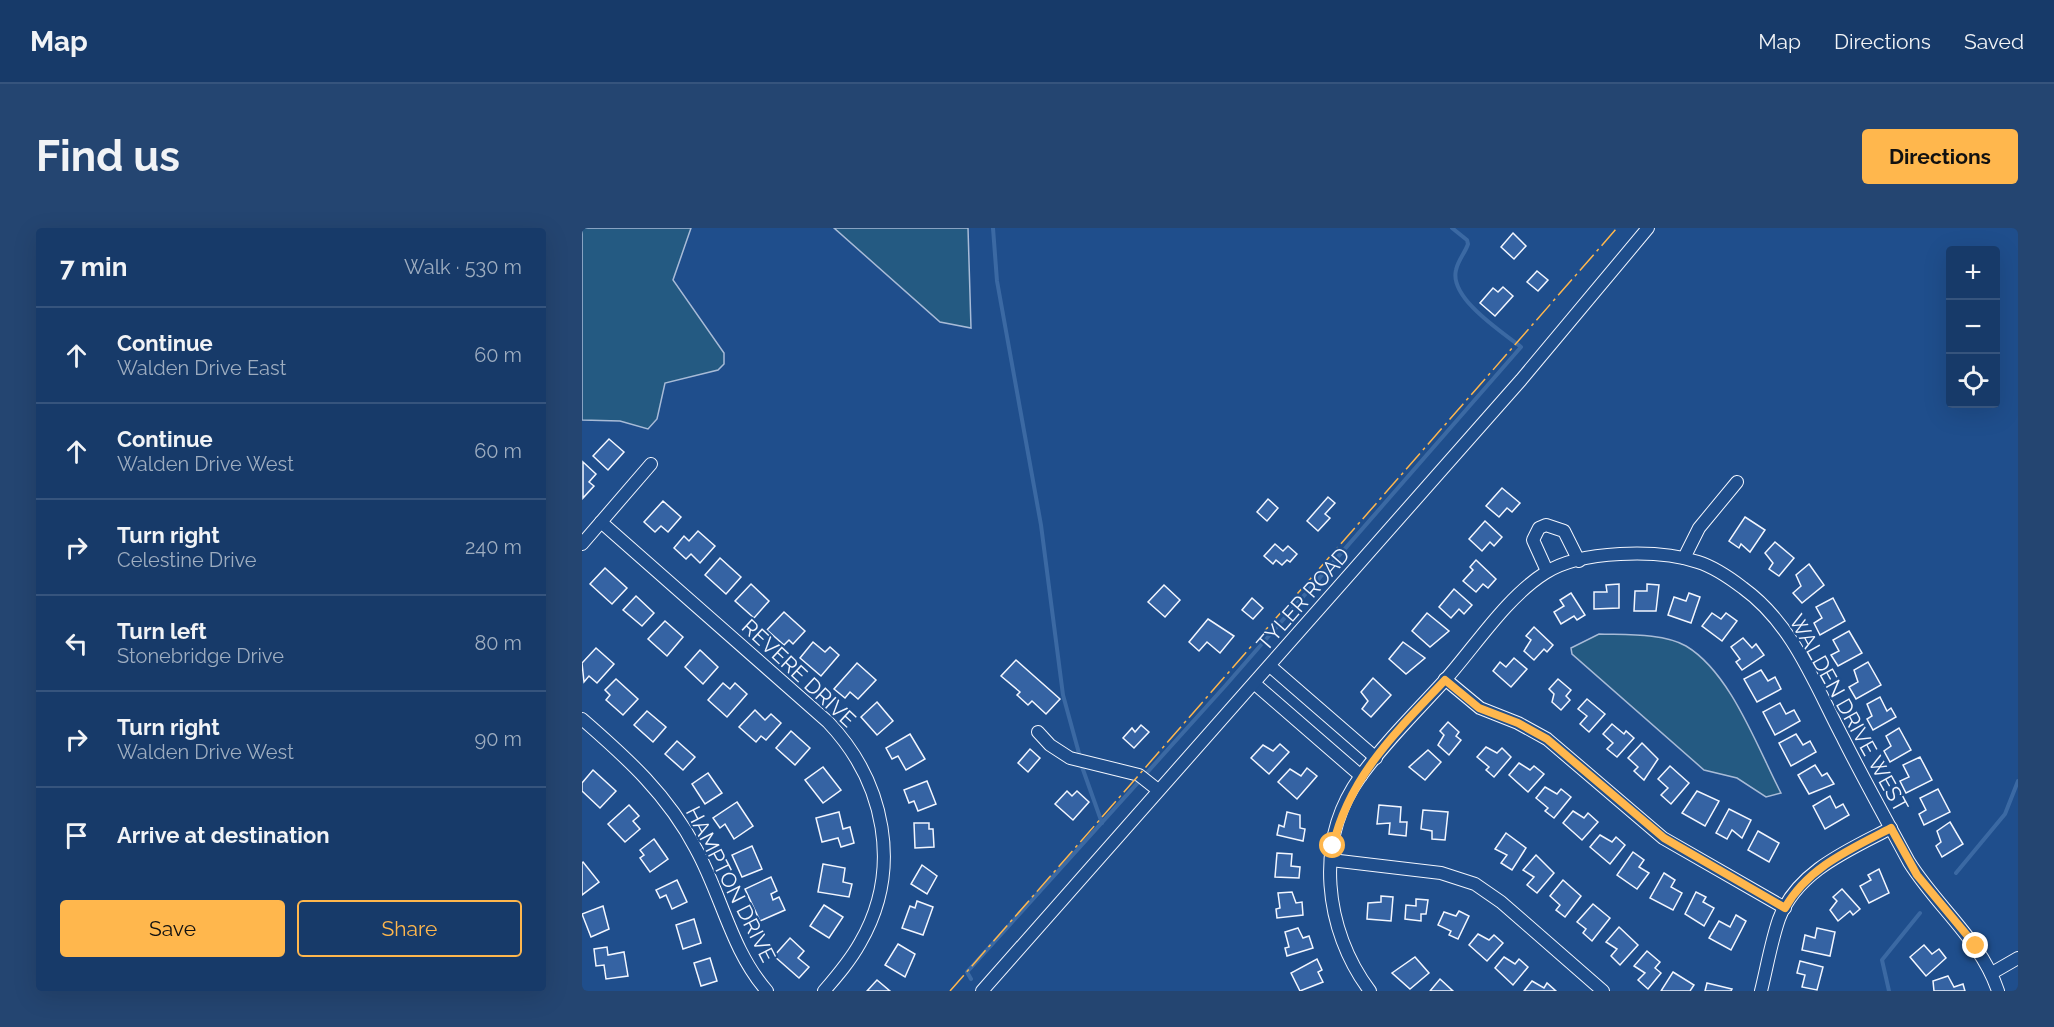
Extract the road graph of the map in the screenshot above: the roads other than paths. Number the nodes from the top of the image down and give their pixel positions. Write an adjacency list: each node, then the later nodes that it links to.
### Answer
1 (1648, 228): 9 (street, TYLER ROAD)
2 (651, 464): 4 (street)
3 (1737, 482): 6 (street)
4 (601, 522): 5 (street); 23 (street, REVERE DRIVE)
5 (582, 544)
6 (1684, 558): 7 (street, WALDEN DRIVE WEST); 17 (street, WALDEN DRIVE WEST)
7 (1580, 561): 8 (street, WALDEN DRIVE WEST); 8 (street)
8 (1547, 571): 10 (street, WALDEN DRIVE WEST)
9 (1270, 666): 11 (street, TYLER ROAD); 14 (street)
10 (1445, 680): 14 (street, WALDEN DRIVE WEST); 19 (street)
11 (1255, 684): 15 (street); 16 (street, TYLER ROAD)
12 (582, 719): 22 (street, HAMPTON DRIVE)
13 (1038, 732): 16 (street)
14 (1376, 758): 15 (street, WALDEN DRIVE WEST)
15 (1361, 776): 18 (street, WALDEN DRIVE WEST)
16 (1158, 790): 24 (street, TYLER ROAD)
17 (1891, 828): 19 (street); 21 (street, WALDEN DRIVE WEST)
18 (1331, 860): 25 (street, WALDEN DRIVE WEST); 26 (street)
19 (1785, 908): 27 (street)
20 (2018, 958): 21 (street)
21 (1992, 973): 28 (street, WALDEN DRIVE WEST)
22 (768, 991)
23 (824, 991)
24 (982, 991)
25 (1370, 991)
26 (1603, 991)
27 (1761, 991)
28 (1998, 991)

